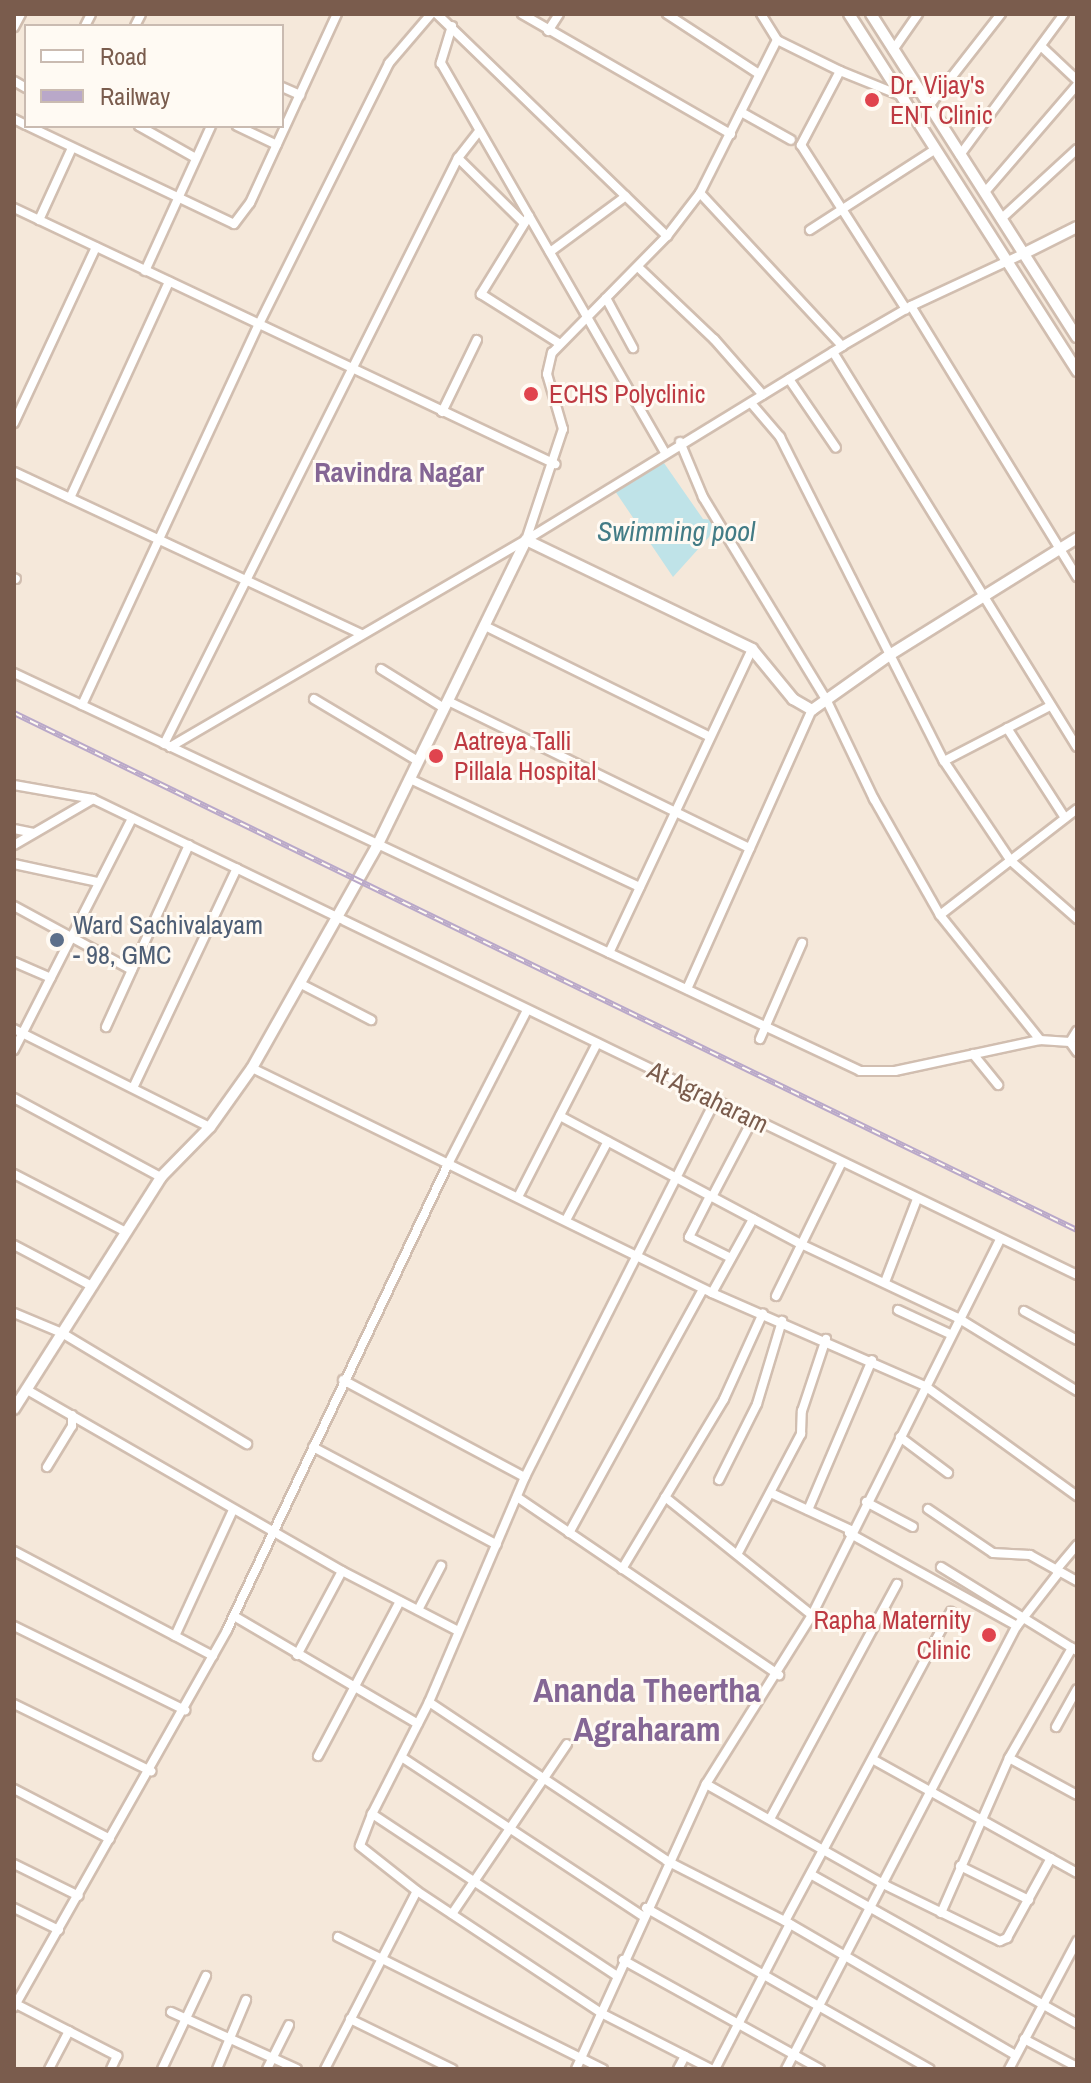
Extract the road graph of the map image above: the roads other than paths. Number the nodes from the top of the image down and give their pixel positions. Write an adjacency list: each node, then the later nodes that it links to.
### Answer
1 (21, 14): 14 (street)
2 (337, 14): 24 (street)
3 (434, 14): 13 (street); 64 (street)
4 (522, 14): 15 (street)
5 (559, 14): 15 (street)
6 (667, 14): 20 (street)
7 (761, 14): 16 (street)
8 (849, 14): 25 (street)
9 (871, 14): 18 (street)
10 (918, 14): 18 (street)
11 (1001, 14): 26 (street)
12 (1064, 14): 17 (street)
13 (452, 26): 32 (street); 44 (street)
14 (14, 27)
15 (548, 31): 33 (street)
16 (777, 40): 19 (street); 20 (street)
17 (1043, 48): 21 (street); 39 (street)
18 (893, 50): 23 (street)
19 (840, 71): 25 (street); 46 (street)
20 (759, 74): 27 (street)
21 (1077, 82): 42 (street)
22 (284, 88): 24 (street)
23 (918, 89): 25 (street); 26 (street)
24 (300, 95): 35 (street)
25 (902, 96): 38 (street)
26 (929, 106): 39 (street)
27 (741, 112): 33 (street); 34 (street)
28 (31, 128): 36 (street)
29 (143, 128): 40 (street)
30 (210, 128): 40 (street)
31 (241, 128): 35 (street)
32 (478, 132): 41 (street); 50 (street)
33 (731, 134): 43 (street)
34 (791, 140)
35 (277, 145): 45 (street)
36 (72, 148): 45 (street); 49 (street)
37 (1077, 149): 48 (street)
38 (934, 150): 46 (street); 57 (street)
39 (960, 155): 42 (street)
40 (194, 157): 45 (street)
41 (458, 158): 50 (street); 71 (street)
42 (985, 192): 48 (street)
43 (700, 193): 53 (street); 68 (street)
44 (626, 196): 53 (street); 55 (street)
45 (176, 198): 59 (street)
46 (842, 209): 52 (street); 62 (street)
47 (15, 210): 49 (street)
48 (1001, 219): 56 (street)
49 (39, 220): 54 (street)
50 (526, 220): 55 (street); 67 (street)
51 (1076, 228): 56 (street)
52 (810, 230)
53 (667, 236): 58 (street)
54 (96, 247): 59 (street); 77 (street)
55 (550, 252): 63 (street)
56 (1025, 253): 57 (street); 65 (street)
57 (1007, 262): 62 (street); 72 (street)
58 (638, 267): 61 (street); 74 (street)
59 (145, 271): 60 (street)
60 (169, 282): 64 (street); 83 (street)
61 (606, 298): 63 (street); 69 (street)
62 (909, 308): 68 (street); 87 (street)
63 (587, 317): 67 (street); 80 (street)
64 (259, 324): 71 (street); 85 (street)
65 (1077, 337)
66 (477, 340): 76 (street)
67 (560, 344): 81 (street)
68 (842, 346): 70 (street)
69 (633, 348)
70 (833, 352): 73 (street); 90 (street)
71 (351, 368): 76 (street); 89 (street)
72 (1077, 371)
73 (789, 379): 74 (street); 79 (street)
74 (763, 395): 75 (street)
75 (751, 403): 78 (street); 94 (street)
76 (442, 412): 81 (street)
77 (14, 423)
78 (680, 442): 80 (street); 98 (street)
79 (836, 448)
80 (664, 451): 86 (street)
81 (555, 464): 86 (street)
82 (14, 472): 83 (street)
83 (70, 498): 85 (street)
84 (1077, 538): 87 (street)
85 (162, 540): 89 (street); 100 (street)
86 (526, 540): 91 (street); 92 (street); 93 (street)
87 (1059, 549): 88 (street); 90 (street)
88 (1077, 577)
89 (242, 580): 92 (street); 105 (street)
90 (981, 597): 94 (street); 101 (street)
91 (487, 627): 99 (street); 104 (street)
92 (362, 634): 105 (street)
93 (752, 649): 102 (street); 104 (street)
94 (891, 654): 98 (street); 108 (street)
95 (381, 669): 99 (street)
96 (14, 673): 100 (street)
97 (314, 699): 107 (street)
98 (827, 701): 102 (street); 128 (street)
99 (446, 704): 107 (street); 112 (street)
100 (82, 705): 105 (street)
101 (1050, 706): 103 (street); 106 (street)
102 (812, 710): 121 (street)
103 (1007, 728): 108 (street); 115 (street)
104 (709, 736): 112 (street)
105 (167, 745): 120 (street)
106 (1077, 747)
107 (418, 761): 109 (street)
108 (944, 761): 122 (street)
109 (410, 779): 120 (street); 126 (street)
110 (14, 785): 111 (street, At Agraharam)
111 (93, 799): 114 (street, At Agraharam); 117 (street)
112 (674, 809): 121 (street); 126 (street)
113 (1077, 809): 115 (street)
114 (132, 818): 119 (street, At Agraharam); 125 (street)
115 (1065, 818): 122 (street)
116 (14, 829): 117 (street)
117 (34, 833): 118 (street)
118 (14, 845)
119 (189, 845): 124 (street, At Agraharam); 135 (street)
120 (377, 846): 129 (street); 133 (street)
121 (750, 848): 138 (street)
122 (1011, 861): 128 (street); 130 (street)
123 (14, 864): 125 (street)
124 (237, 868): 129 (street, At Agraharam); 154 (street)
125 (97, 882): 131 (street)
126 (640, 887): 133 (street)
127 (14, 906): 131 (street)
128 (940, 915): 146 (street)
129 (339, 917): 137 (street); 139 (street, At Agraharam)
130 (1077, 919)
131 (72, 939): 135 (street); 136 (street)
132 (802, 943): 141 (street)
133 (609, 953): 138 (street)
134 (14, 962): 136 (street)
135 (132, 970): 142 (street)
136 (51, 978): 143 (street)
137 (301, 984): 140 (street); 152 (street)
138 (687, 989): 141 (street)
139 (527, 1010): 148 (street, At Agraharam); 161 (street)
140 (371, 1020)
141 (767, 1026): 145 (street); 151 (street)
142 (106, 1027)
143 (18, 1031): 149 (street); 154 (street)
144 (1077, 1031): 147 (street)
145 (760, 1039)
146 (1040, 1040): 147 (street); 151 (street)
147 (1070, 1042): 150 (street)
148 (597, 1043): 156 (street, At Agraharam); 157 (street)
149 (14, 1050)
150 (1077, 1052)
151 (973, 1054): 153 (street)
152 (252, 1068): 159 (street); 161 (street)
153 (998, 1085)
154 (133, 1088): 159 (street)
155 (14, 1098): 164 (street)
156 (715, 1101): 158 (street, At Agraharam); 165 (street)
157 (560, 1116): 160 (street); 167 (street)
158 (753, 1119): 162 (street, At Agraharam); 166 (street)
159 (210, 1127): 164 (street)
160 (608, 1141): 165 (street); 170 (street)
161 (449, 1162): 167 (street); 194 (street)
162 (842, 1162): 168 (street, At Agraharam); 174 (street)
163 (14, 1174): 171 (street)
164 (161, 1177): 171 (street)
165 (677, 1180): 166 (street); 175 (street)
166 (711, 1196): 169 (street); 176 (street)
167 (518, 1197): 170 (street)
168 (917, 1199): 172 (street, At Agraharam); 178 (street)
169 (753, 1219): 174 (street); 176 (street)
170 (566, 1220): 175 (street)
171 (124, 1231): 179 (street)
172 (1000, 1239): 177 (street, At Agraharam); 187 (street)
173 (14, 1245): 179 (street)
174 (803, 1245): 178 (street); 182 (street)
175 (638, 1257): 180 (street); 205 (street)
176 (731, 1258): 181 (street)
177 (1077, 1275)
178 (885, 1282): 187 (street)
179 (90, 1285): 189 (street)
180 (703, 1289): 181 (street); 218 (street)
181 (712, 1293): 186 (street)
182 (776, 1296)
183 (898, 1310): 190 (street)
184 (1024, 1311): 192 (street)
185 (14, 1313): 189 (street)
186 (763, 1313): 188 (street); 210 (street)
187 (958, 1318): 190 (street); 197 (street)
188 (782, 1321): 191 (street); 206 (street)
189 (62, 1333): 196 (street); 201 (street)
190 (950, 1334): 195 (street)
191 (826, 1339): 193 (street); 207 (street)
192 (1077, 1340)
193 (872, 1360): 195 (street); 214 (street)
194 (343, 1380): 202 (street); 205 (street)
195 (925, 1386): 200 (street); 208 (street)
196 (29, 1391): 198 (street); 199 (street)
197 (1077, 1391)
198 (14, 1409)
199 (72, 1415): 203 (street); 213 (street)
200 (900, 1437): 204 (street); 211 (street)
201 (247, 1444)
202 (313, 1447): 217 (street); 219 (street)
203 (47, 1467)
204 (948, 1473)
205 (525, 1477): 209 (street)
206 (719, 1480)
207 (773, 1494): 214 (street); 222 (street)
208 (1077, 1496)
209 (517, 1497): 218 (street); 219 (street)
210 (665, 1497): 222 (street); 225 (street)
211 (866, 1502): 215 (street); 216 (street)
212 (928, 1509): 227 (street)
213 (233, 1510): 217 (street); 239 (street)
214 (808, 1510): 216 (street)
215 (913, 1527)
216 (850, 1531): 233 (street); 237 (street)
217 (276, 1533): 226 (street); 234 (street)
218 (569, 1533): 225 (street)
219 (497, 1545): 238 (street)
220 (1077, 1545): 227 (street)
221 (14, 1551): 239 (street)
222 (738, 1553): 233 (street)
223 (441, 1566): 231 (street)
224 (941, 1567): 235 (street)
225 (622, 1569): 243 (street)
226 (342, 1571): 230 (street); 241 (street)
227 (1058, 1571): 228 (street); 235 (street)
228 (1077, 1581)
229 (897, 1584): 263 (street)
230 (400, 1601): 231 (street); 244 (street)
231 (418, 1610): 238 (street)
232 (951, 1612): 255 (street)
233 (812, 1615): 243 (street)
234 (234, 1616): 241 (street); 242 (street)
235 (1026, 1617): 237 (street); 240 (street)
236 (14, 1626): 248 (street)
237 (1017, 1626): 260 (street)
238 (458, 1631): 246 (street)
239 (175, 1636): 242 (street)
240 (1075, 1649): 254 (street)
241 (297, 1655): 244 (street)
242 (213, 1656): 248 (street)
243 (779, 1675): 258 (street)
244 (354, 1688): 249 (street); 252 (street)
245 (1077, 1689): 250 (street)
246 (429, 1702): 249 (street); 257 (street)
247 (14, 1704): 256 (street)
248 (185, 1710): 256 (street)
249 (418, 1724): 253 (street)
250 (1056, 1727)
251 (567, 1744): 257 (street)
252 (318, 1756)
253 (403, 1758): 262 (street); 265 (street)
254 (1009, 1758): 261 (street); 264 (street)
255 (874, 1760): 260 (street); 267 (street)
256 (151, 1771): 266 (street)
257 (545, 1780): 265 (street); 269 (street)
258 (706, 1784): 263 (street); 269 (street)
259 (14, 1789): 266 (street)
260 (933, 1792): 264 (street); 275 (street)
261 (1077, 1795)
262 (372, 1814): 274 (street); 276 (street)
263 (771, 1817): 267 (street)
264 (981, 1818): 268 (street); 271 (street)
265 (512, 1829): 274 (street); 281 (street)
266 (110, 1839): 277 (street)
267 (825, 1852): 273 (street); 275 (street)
268 (1051, 1858): 272 (street); 278 (street)
269 (667, 1861): 281 (street); 284 (street)
270 (14, 1864): 277 (street)
271 (960, 1866): 278 (street); 282 (street)
272 (1077, 1873)
273 (812, 1875): 279 (street); 284 (street)
274 (474, 1881): 283 (street); 295 (street)
275 (885, 1885): 279 (street); 282 (street)
276 (416, 1893): 283 (street); 290 (street)
277 (79, 1896): 285 (street)
278 (1029, 1900): 282 (street)
279 (874, 1907): 288 (street); 297 (street)
280 (14, 1908): 285 (street)
281 (644, 1912): 291 (street); 293 (street)
282 (941, 1913)
283 (452, 1914): 301 (street)
284 (788, 1923): 288 (street); 293 (street)
285 (59, 1930): 298 (street)
286 (338, 1937): 290 (street)
287 (1077, 1941): 289 (street)
288 (846, 1957): 299 (street); 311 (street)
289 (1066, 1958): 292 (street); 297 (street)
290 (382, 1959): 303 (street); 314 (street)
291 (623, 1960): 295 (street); 304 (street)
292 (1077, 1965)
293 (764, 1975): 299 (street); 304 (street)
294 (206, 1976): 302 (street)
295 (617, 1976): 301 (street)
296 (246, 2000): 309 (street)
297 (1041, 2004): 305 (street); 308 (street)
298 (15, 2006): 307 (street)
299 (820, 2006): 310 (street); 330 (street)
300 (171, 2012): 302 (street)
301 (601, 2013): 312 (street); 314 (street)
302 (187, 2019): 309 (street); 318 (street)
303 (350, 2019): 322 (street); 323 (street)
304 (738, 2023): 310 (street); 327 (street)
305 (1077, 2024)
306 (289, 2025): 313 (street)
307 (69, 2031): 316 (street); 317 (street)
308 (1024, 2039): 311 (street); 315 (street)
309 (232, 2040): 313 (street); 319 (street)
310 (794, 2053): 328 (street); 329 (street)
311 (1015, 2055): 331 (street)
312 (685, 2056): 326 (street); 327 (street)
313 (272, 2058): 320 (street); 321 (street)
314 (581, 2058): 324 (street); 325 (street)
315 (1077, 2067)
316 (49, 2069)
317 (111, 2069)
318 (162, 2069)
319 (217, 2069)
320 (267, 2069)
321 (297, 2069)
322 (325, 2069)
323 (452, 2069)
324 (576, 2069)
325 (603, 2069)
326 (678, 2069)
327 (713, 2069)
328 (786, 2069)
329 (820, 2069)
330 (929, 2069)
331 (1009, 2069)

